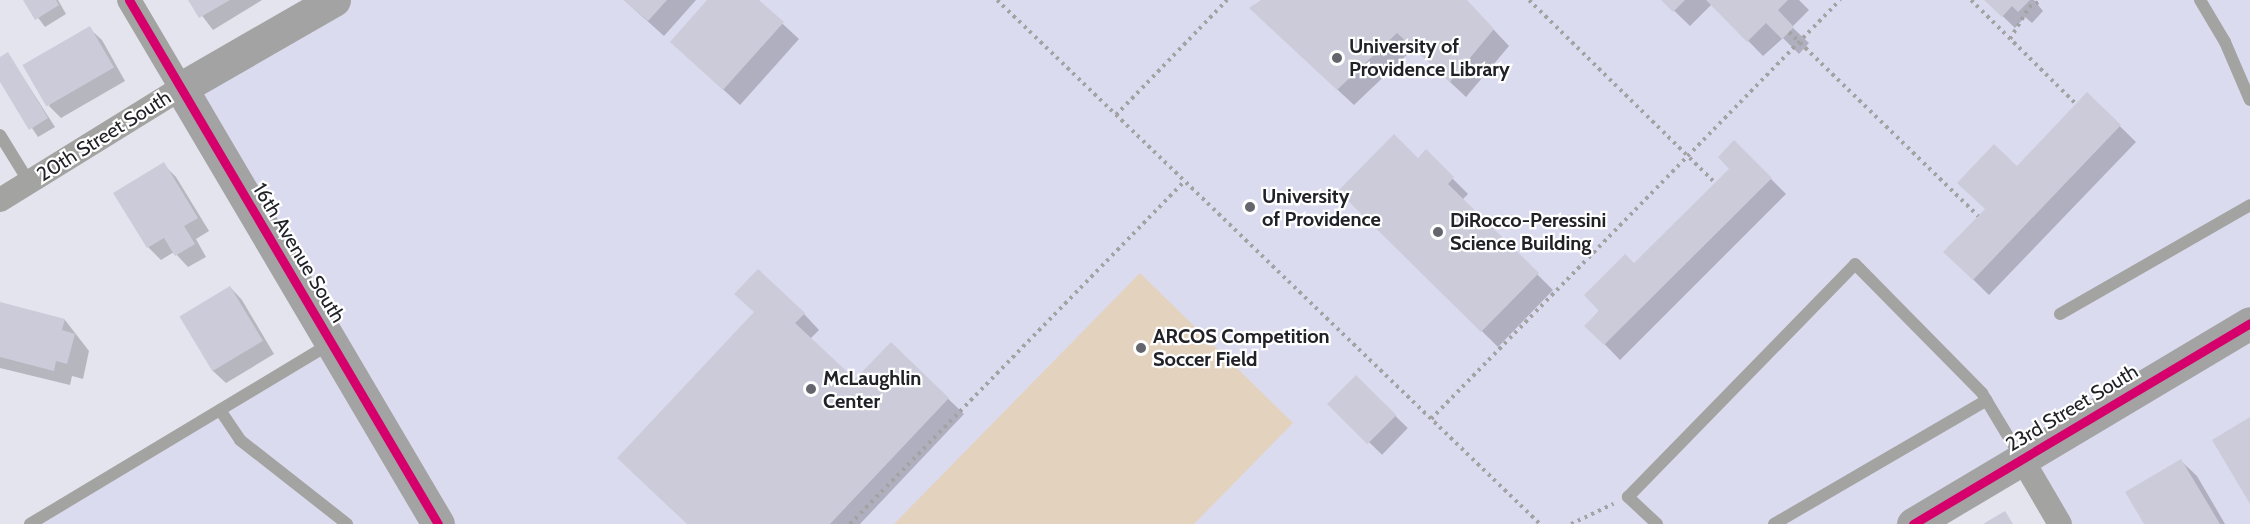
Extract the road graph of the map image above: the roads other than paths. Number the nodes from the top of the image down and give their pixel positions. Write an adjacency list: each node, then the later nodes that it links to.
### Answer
1 (129, 0): 4 (street, 16th Avenue South)
2 (334, 0): 4 (street, 20th Street South)
3 (2200, 0): 5 (lane)
4 (181, 88): 7 (street, 20th Street South); 12 (street, 16th Avenue South)
5 (2250, 100)
6 (0, 135): 7 (lane)
7 (28, 182): 8 (street, 20th Street South)
8 (0, 200)
9 (2250, 205): 10 (lane)
10 (2060, 314)
11 (2250, 323): 15 (street, 23rd Street South)
12 (331, 344): 14 (lane); 18 (street, 16th Avenue South)
13 (1987, 400): 15 (lane); 19 (lane); 20 (lane)
14 (220, 410): 16 (lane); 17 (lane)
15 (2022, 459): 21 (street, 23rd Street South); 22 (street)
16 (30, 524)
17 (347, 524)
18 (438, 524)
19 (1657, 524)
20 (1774, 524)
21 (1913, 524)
22 (2060, 524)

